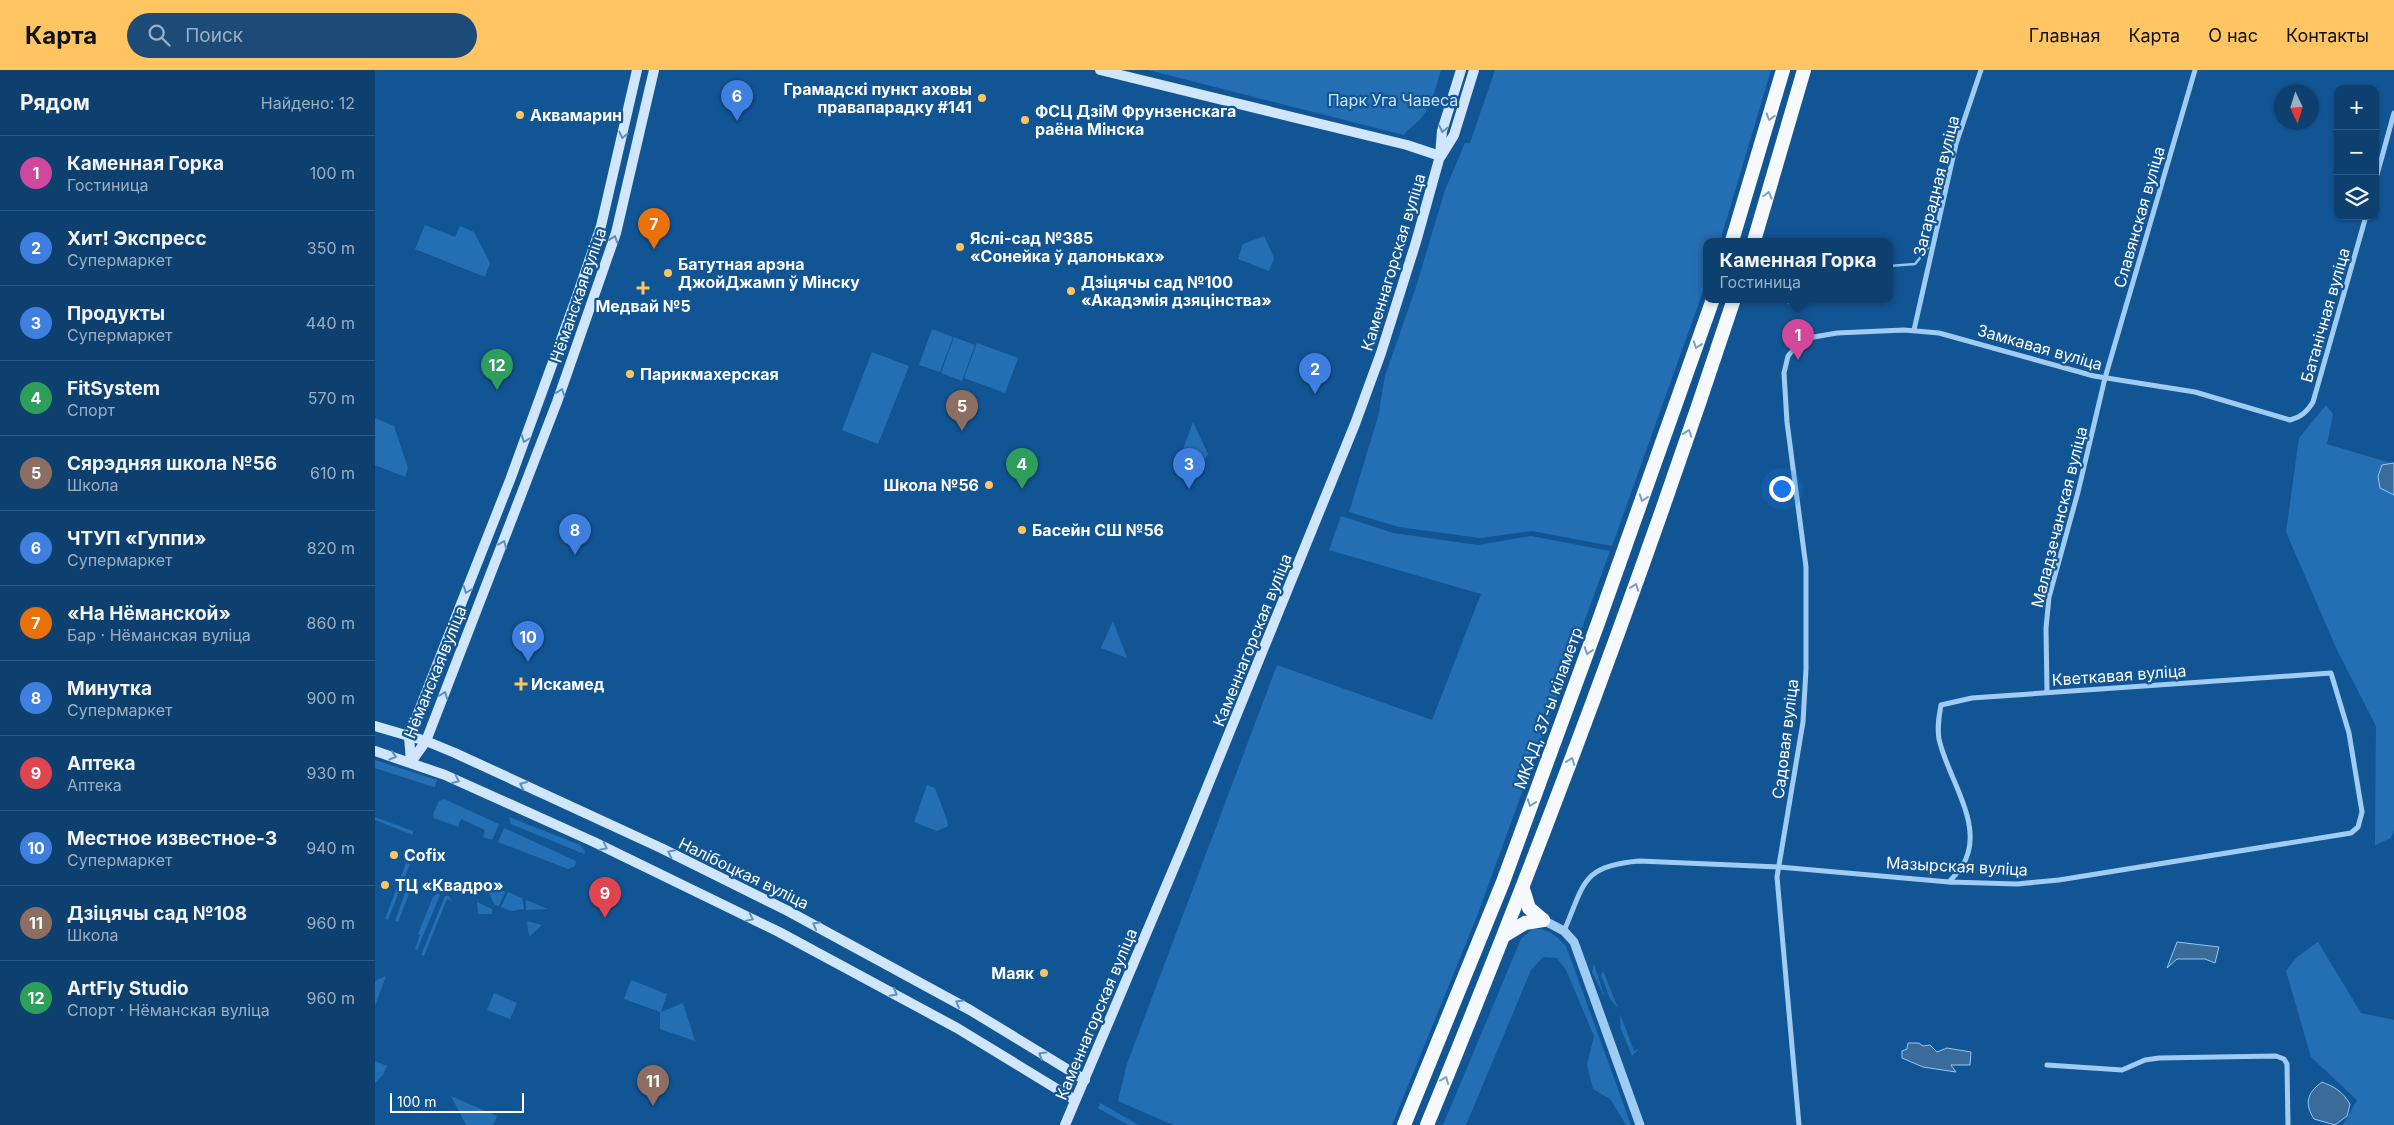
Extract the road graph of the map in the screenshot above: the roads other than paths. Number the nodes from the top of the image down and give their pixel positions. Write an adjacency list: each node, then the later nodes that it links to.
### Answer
1 (637, 70): 16 (main road, Нёманская вуліца, one-way to 16)
2 (654, 70): 17 (main road, Нёманская вуліца, one-way to 2)
3 (1100, 70): 11 (main road)
4 (1461, 70): 11 (main road, Каменнагорская вуліца, one-way to 11)
5 (1474, 70): 11 (main road, Каменнагорская вуліца)
6 (1783, 70): 14 (highway, one-way to 14)
7 (1804, 70): 15 (highway, one-way to 7)
8 (1981, 70): 20 (street, Загарадная вуліца)
9 (2195, 70): 22 (street, Славянская вуліца)
10 (2394, 113): 12 (street)
11 (1440, 156): 38 (main road, Каменнагорская вуліца)
12 (2377, 175)
13 (2365, 220): 23 (street, Батанічная вуліца)
14 (1734, 238)
15 (1754, 238)
16 (577, 296): 17 (main road); 26 (main road, Нёманская вуліца, one-way to 26)
17 (592, 302): 27 (main road, Нёманская вуліца, one-way to 17)
18 (1712, 303): 41 (highway, МКАД, 37-ы кіламетр, one-way to 41)
19 (1734, 303): 33 (highway, one-way to 19)
20 (1914, 330): 21 (street, Замкавая вуліца); 22 (street, Замкавая вуліца)
21 (1788, 356): 31 (street, Садовая вуліца)
22 (2105, 378): 23 (street, Замкавая вуліца); 24 (street, Маладзечанская вуліца)
23 (2290, 420)
24 (2047, 692): 30 (street, Кветкавая вуліца); 32 (street, Кветкавая вуліца)
25 (375, 726): 26 (main road, Налібоцкая вуліца)
26 (409, 736): 27 (main road, Налібоцкая вуліца); 29 (main road, Нёманская вуліца)
27 (426, 741): 29 (main road, Нёманская вуліца); 38 (main road, Налібоцкая вуліца, one-way to 27)
28 (375, 751): 29 (main road, one-way to 29)
29 (411, 762): 39 (main road, one-way to 39)
30 (2358, 827): 32 (street, Мазырская вуліца)
31 (1779, 867): 32 (street, Мазырская вуліца); 35 (street, Мазырская вуліца); 44 (street, Садовая вуліца)
32 (1949, 882)
33 (1523, 889): 34 (highway); 36 (highway)
34 (1543, 920): 35 (street); 36 (highway)
35 (1564, 931): 43 (street)
36 (1505, 935): 42 (highway, one-way to 36)
37 (2047, 1065): 45 (street)
38 (1085, 1080): 39 (main road, Каменнагорская вуліца)
39 (1075, 1100): 40 (main road, Каменнагорская вуліца)
40 (1065, 1125)
41 (1404, 1125)
42 (1427, 1125)
43 (1640, 1125)
44 (1799, 1125)
45 (2288, 1125)

